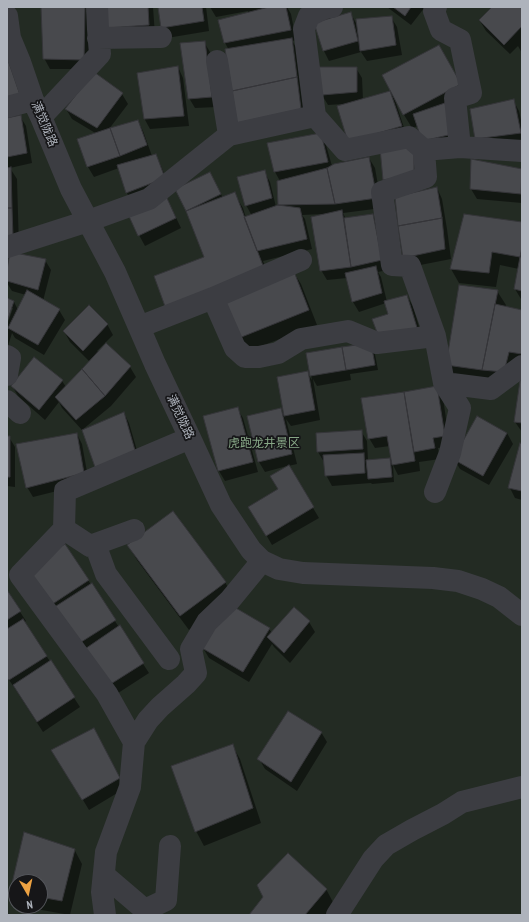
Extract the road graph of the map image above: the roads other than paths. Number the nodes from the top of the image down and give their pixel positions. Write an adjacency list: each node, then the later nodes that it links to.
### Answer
1 (97, 7): 6 (street)
2 (332, 7): 10 (street)
3 (436, 7): 12 (street)
4 (7, 16): 9 (street, 满觉陇路)
5 (161, 37): 6 (street)
6 (98, 38): 9 (street)
7 (217, 61): 11 (street)
8 (7, 107): 9 (street)
9 (37, 108): 15 (street, 满觉陇路)
10 (315, 116): 11 (street); 13 (street)
11 (229, 135): 15 (street)
12 (460, 147): 13 (street); 14 (street)
13 (424, 150): 20 (street)
14 (522, 151)
15 (88, 221): 16 (street); 19 (street, 满觉陇路)
16 (7, 247)
17 (301, 260): 18 (street)
18 (213, 298): 19 (street); 20 (street)
19 (139, 326): 25 (street, 满觉陇路)
20 (434, 336): 24 (street)
21 (7, 356): 23 (street)
22 (522, 366): 24 (street)
23 (7, 375)
24 (444, 383): 26 (street)
25 (190, 438): 27 (street); 30 (street, 满觉陇路)
26 (435, 492)
27 (64, 528): 29 (street); 33 (street)
28 (134, 530): 29 (street)
29 (95, 544): 32 (street)
30 (262, 562): 31 (street, 满觉陇路); 33 (street)
31 (522, 615)
32 (170, 659)
33 (134, 742): 36 (street)
34 (522, 787): 38 (street)
35 (170, 846): 36 (street)
36 (104, 875): 37 (street)
37 (105, 915)
38 (337, 915)

